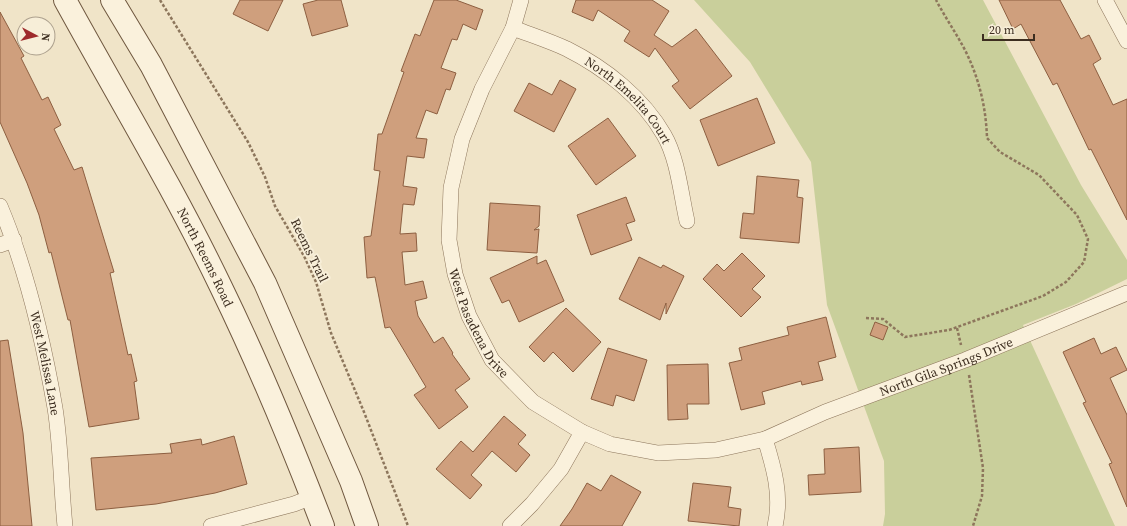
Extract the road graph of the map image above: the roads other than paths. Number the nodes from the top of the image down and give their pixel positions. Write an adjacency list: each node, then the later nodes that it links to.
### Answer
1 (65, 0): 14 (main road, North Reems Road)
2 (112, 0): 18 (main road)
3 (521, 0): 5 (street, West Pasadena Drive)
4 (1104, 0): 6 (street)
5 (513, 28): 8 (street, North Emelita Court); 12 (street, West Pasadena Drive)
6 (1127, 41)
7 (0, 206): 9 (street, West Melissa Lane)
8 (687, 221)
9 (14, 240): 10 (street); 15 (street, West Melissa Lane)
10 (0, 245)
11 (1126, 296): 13 (street, North Gila Springs Drive)
12 (582, 432): 13 (street, West Pasadena Drive); 19 (street)
13 (765, 439): 20 (street)
14 (312, 497): 16 (street); 17 (main road, North Reems Road)
15 (65, 526)
16 (211, 526)
17 (323, 526)
18 (366, 526)
19 (510, 526)
20 (775, 526)

